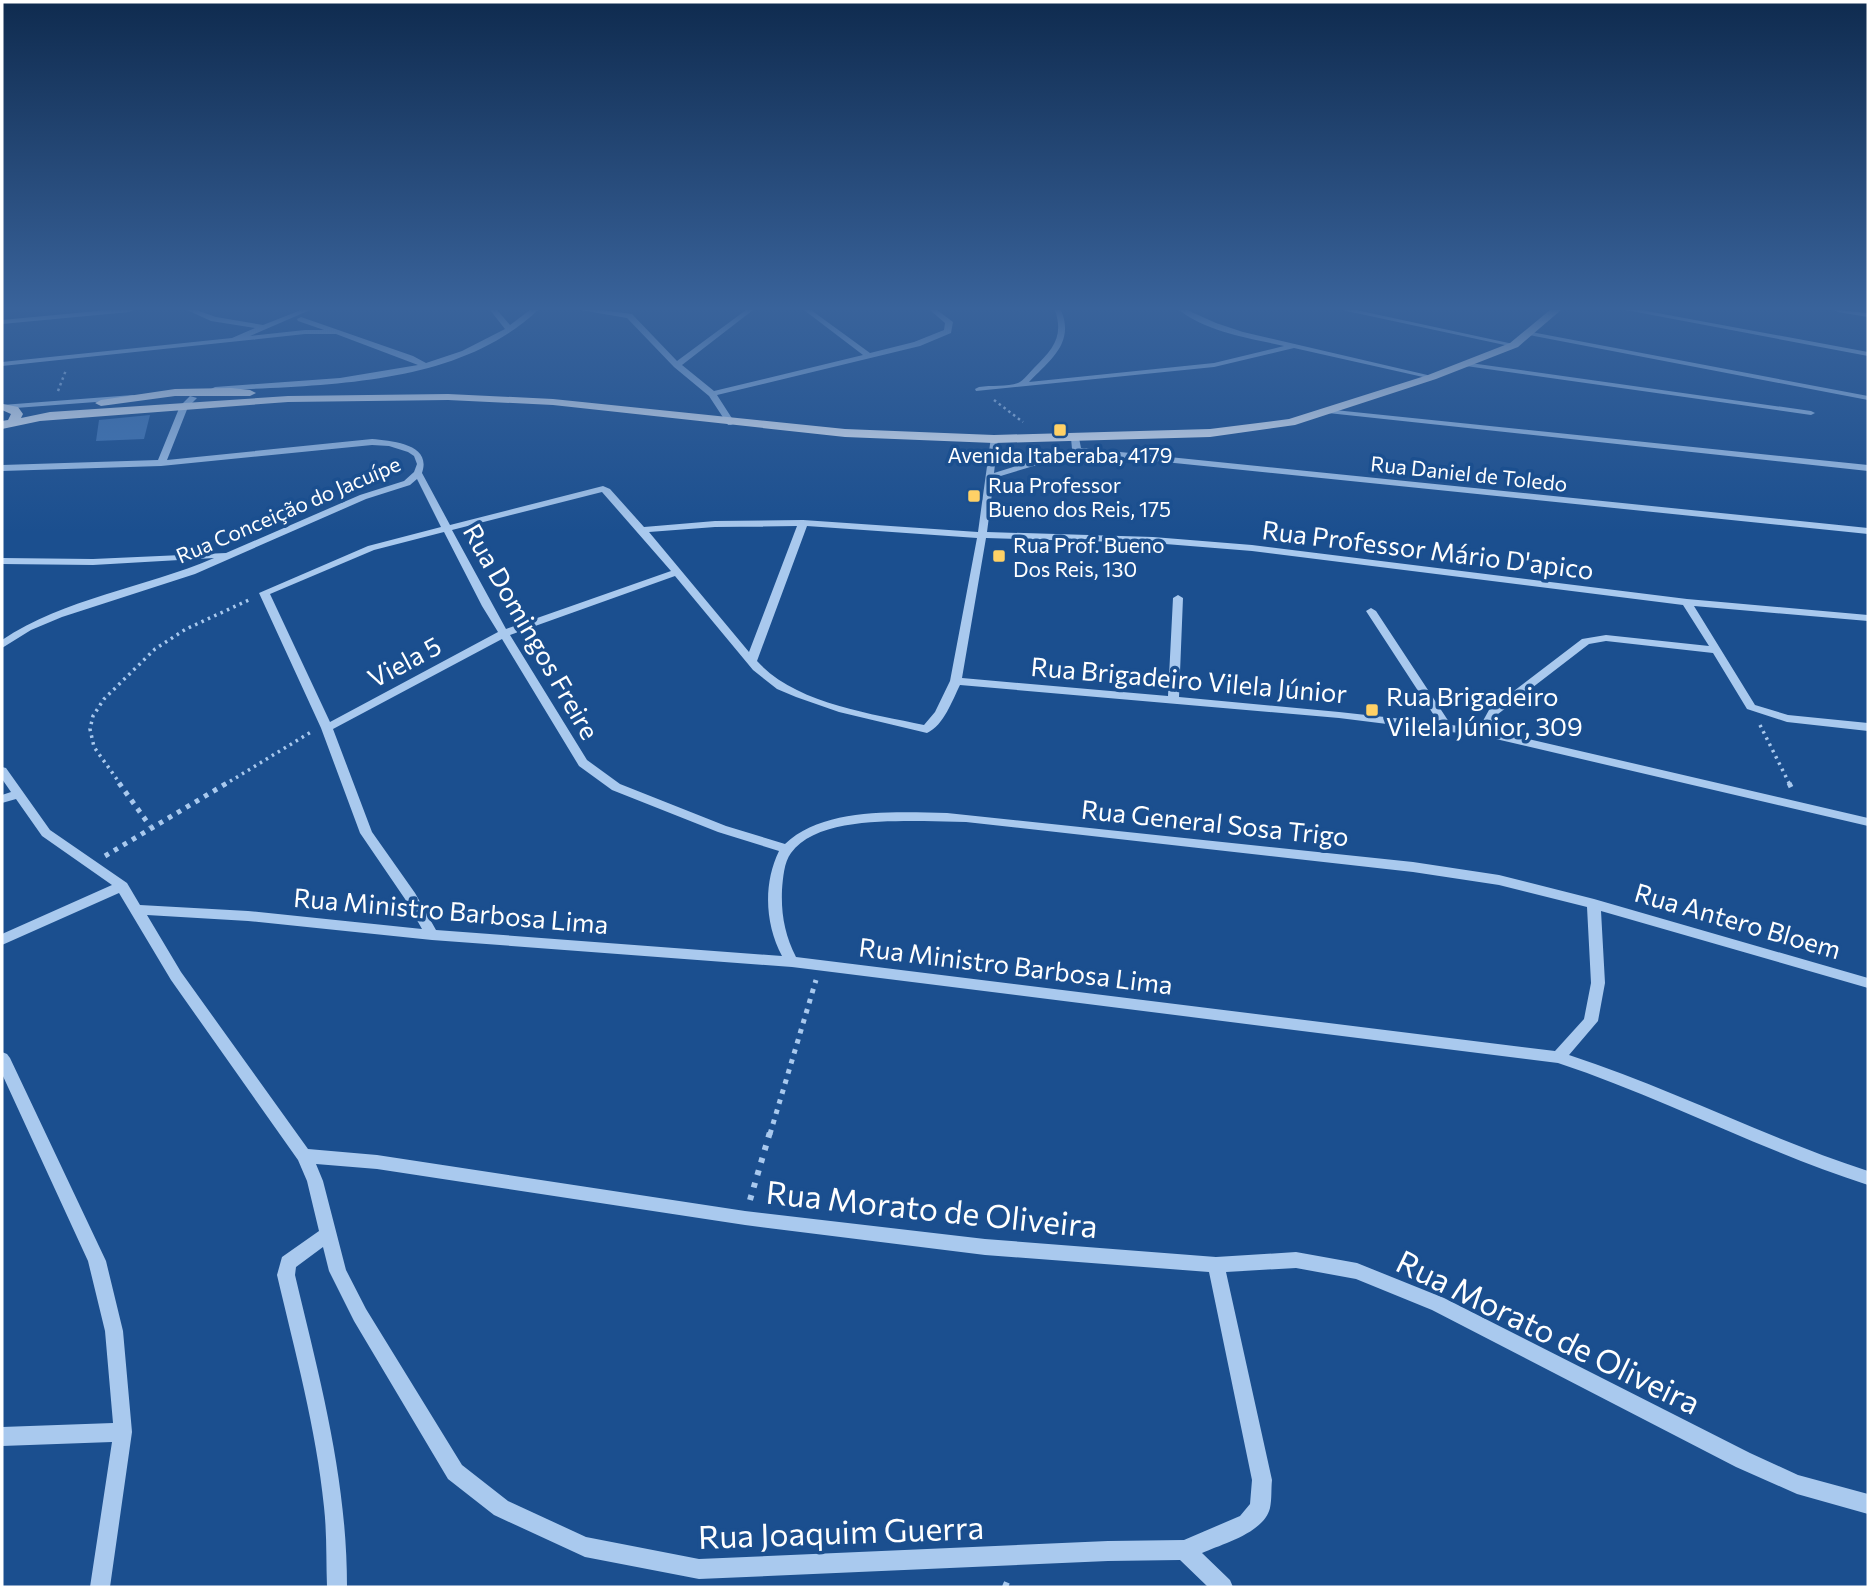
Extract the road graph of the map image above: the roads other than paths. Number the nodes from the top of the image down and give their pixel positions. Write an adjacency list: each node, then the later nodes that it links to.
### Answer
1 (279, 384): 10 (street)
2 (286, 384): 11 (street)
3 (700, 384): 12 (street)
4 (753, 384): 12 (street)
5 (1015, 384): 9 (street)
6 (1410, 384): 19 (main road)
7 (1608, 384): 20 (street)
8 (1796, 384): 14 (street)
9 (979, 389)
10 (211, 390): 11 (main road); 13 (main road)
11 (243, 392): 15 (main road); 17 (main road)
12 (712, 394): 22 (street)
13 (133, 397): 16 (street); 21 (main road)
14 (1868, 398)
15 (288, 399): 17 (main road); 22 (main road)
16 (52, 402): 18 (street); 21 (main road)
17 (188, 402): 21 (main road); 26 (street)
18 (2, 407): 23 (main road)
19 (1328, 411): 25 (main road); 28 (street)
20 (1811, 413)
21 (40, 418): 23 (main road)
22 (731, 423): 24 (main road)
23 (7, 424)
24 (994, 439): 25 (main road); 30 (street)
25 (1076, 444): 30 (street); 35 (street, Rua Daniel de Toledo)
26 (162, 463): 27 (street); 29 (street, Rua Conceição do Jacuípe)
27 (2, 468)
28 (1868, 468)
29 (418, 473): 33 (street, Rua Domingos Freire); 37 (street, Rua Conceição do Jacuípe)
30 (989, 477): 36 (street)
31 (603, 489): 33 (street); 34 (street)
32 (803, 523): 34 (street, Rua Professor Mário D'apico); 36 (street, Rua Professor Mário D'apico); 47 (street)
33 (444, 527): 44 (street, Rua Domingos Freire); 50 (street)
34 (642, 530): 39 (street)
35 (1868, 531)
36 (982, 535): 41 (street, Rua Professor Mário D'apico); 48 (street)
37 (229, 554): 38 (street); 45 (street, Rua Conceição do Jacuípe)
38 (2, 561)
39 (675, 573): 44 (street, Viela 5); 47 (street)
40 (1178, 598): 49 (street)
41 (1687, 602): 43 (street, Rua Professor Mário D'apico); 46 (street)
42 (1371, 611): 51 (street)
43 (1868, 618)
44 (504, 633): 50 (street, Viela 5); 58 (street, Rua Domingos Freire)
45 (2, 645)
46 (1714, 650): 52 (street); 53 (street)
47 (752, 660): 48 (street)
48 (956, 681): 49 (street, Rua Brigadeiro Vilela Júnior)
49 (1173, 701): 51 (street, Rua Brigadeiro Vilela Júnior)
50 (325, 727): 62 (street)
51 (1447, 727): 53 (street, Rua Brigadeiro Vilela Júnior)
52 (1868, 727)
53 (1483, 733): 57 (street, Rua Brigadeiro Vilela Júnior)
54 (2, 771): 55 (street)
55 (19, 794): 56 (street); 59 (street)
56 (2, 799)
57 (1868, 822)
58 (787, 849): 60 (street, Rua General Sosa Trigo); 64 (street)
59 (122, 886): 61 (street); 63 (street)
60 (1594, 904): 65 (street, Rua Antero Bloem); 66 (street)
61 (135, 910): 62 (street, Rua Ministro Barbosa Lima); 68 (street)
62 (432, 935): 64 (street, Rua Ministro Barbosa Lima)
63 (2, 940)
64 (792, 962): 66 (street, Rua Ministro Barbosa Lima)
65 (1868, 983)
66 (1558, 1057): 69 (street, Rua Ministro Barbosa Lima)
67 (2, 1058): 72 (street)
68 (304, 1156): 70 (street, Rua Joaquim Guerra); 71 (street, Rua Morato de Oliveira)
69 (1868, 1178)
70 (328, 1234): 75 (street, Rua Joaquim Guerra); 77 (street)
71 (1216, 1265): 74 (street, Rua Morato de Oliveira); 75 (street, Rua Joaquim Guerra)
72 (123, 1432): 73 (street); 76 (street)
73 (2, 1437)
74 (1868, 1504)
75 (1184, 1550): 78 (street)
76 (100, 1587)
77 (337, 1587)
78 (1223, 1587)

